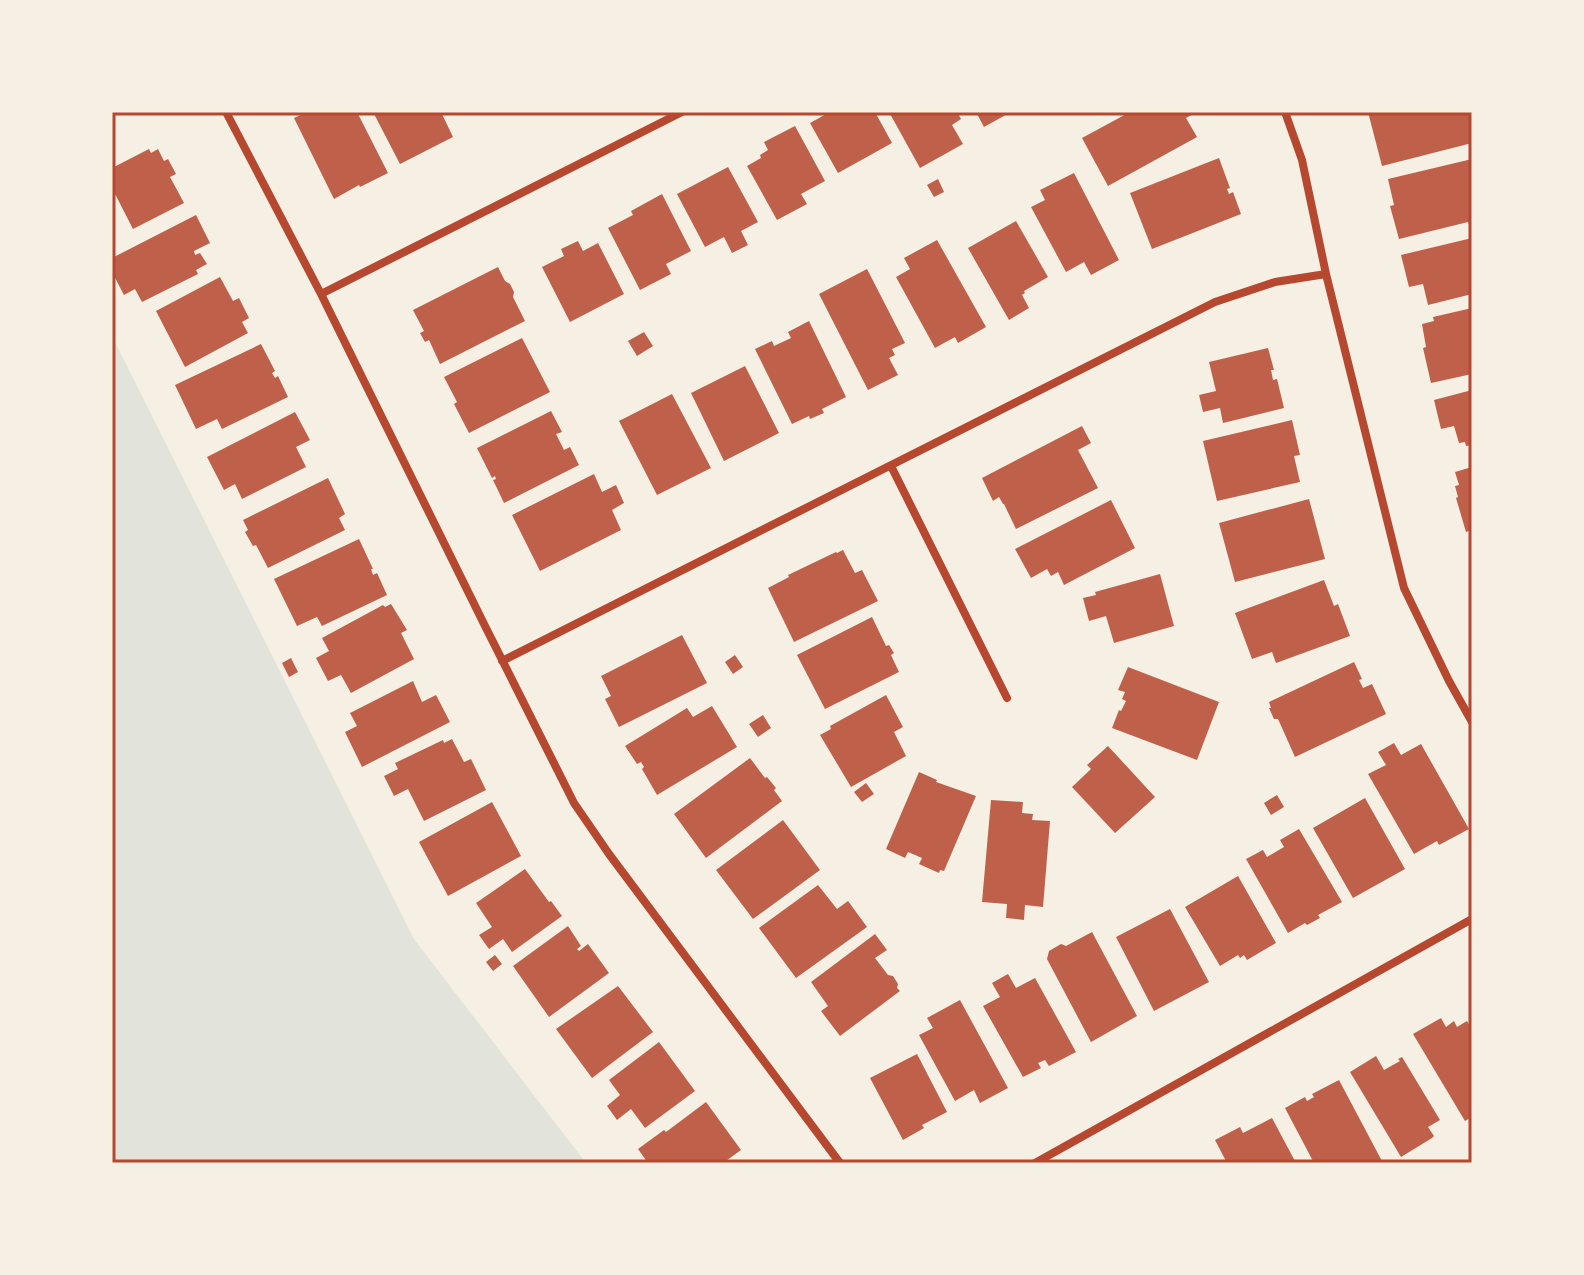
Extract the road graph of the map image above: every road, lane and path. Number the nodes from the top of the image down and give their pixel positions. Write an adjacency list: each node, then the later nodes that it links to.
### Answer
1 (226, 112): 5 (street)
2 (682, 112): 5 (street)
3 (1285, 112): 4 (street)
4 (1326, 274): 6 (street); 9 (street)
5 (321, 294): 7 (street)
6 (891, 466): 7 (street); 8 (street)
7 (502, 661): 11 (street)
8 (1007, 698)
9 (1472, 722)
10 (1472, 919): 12 (street)
11 (840, 1163)
12 (1035, 1163)

